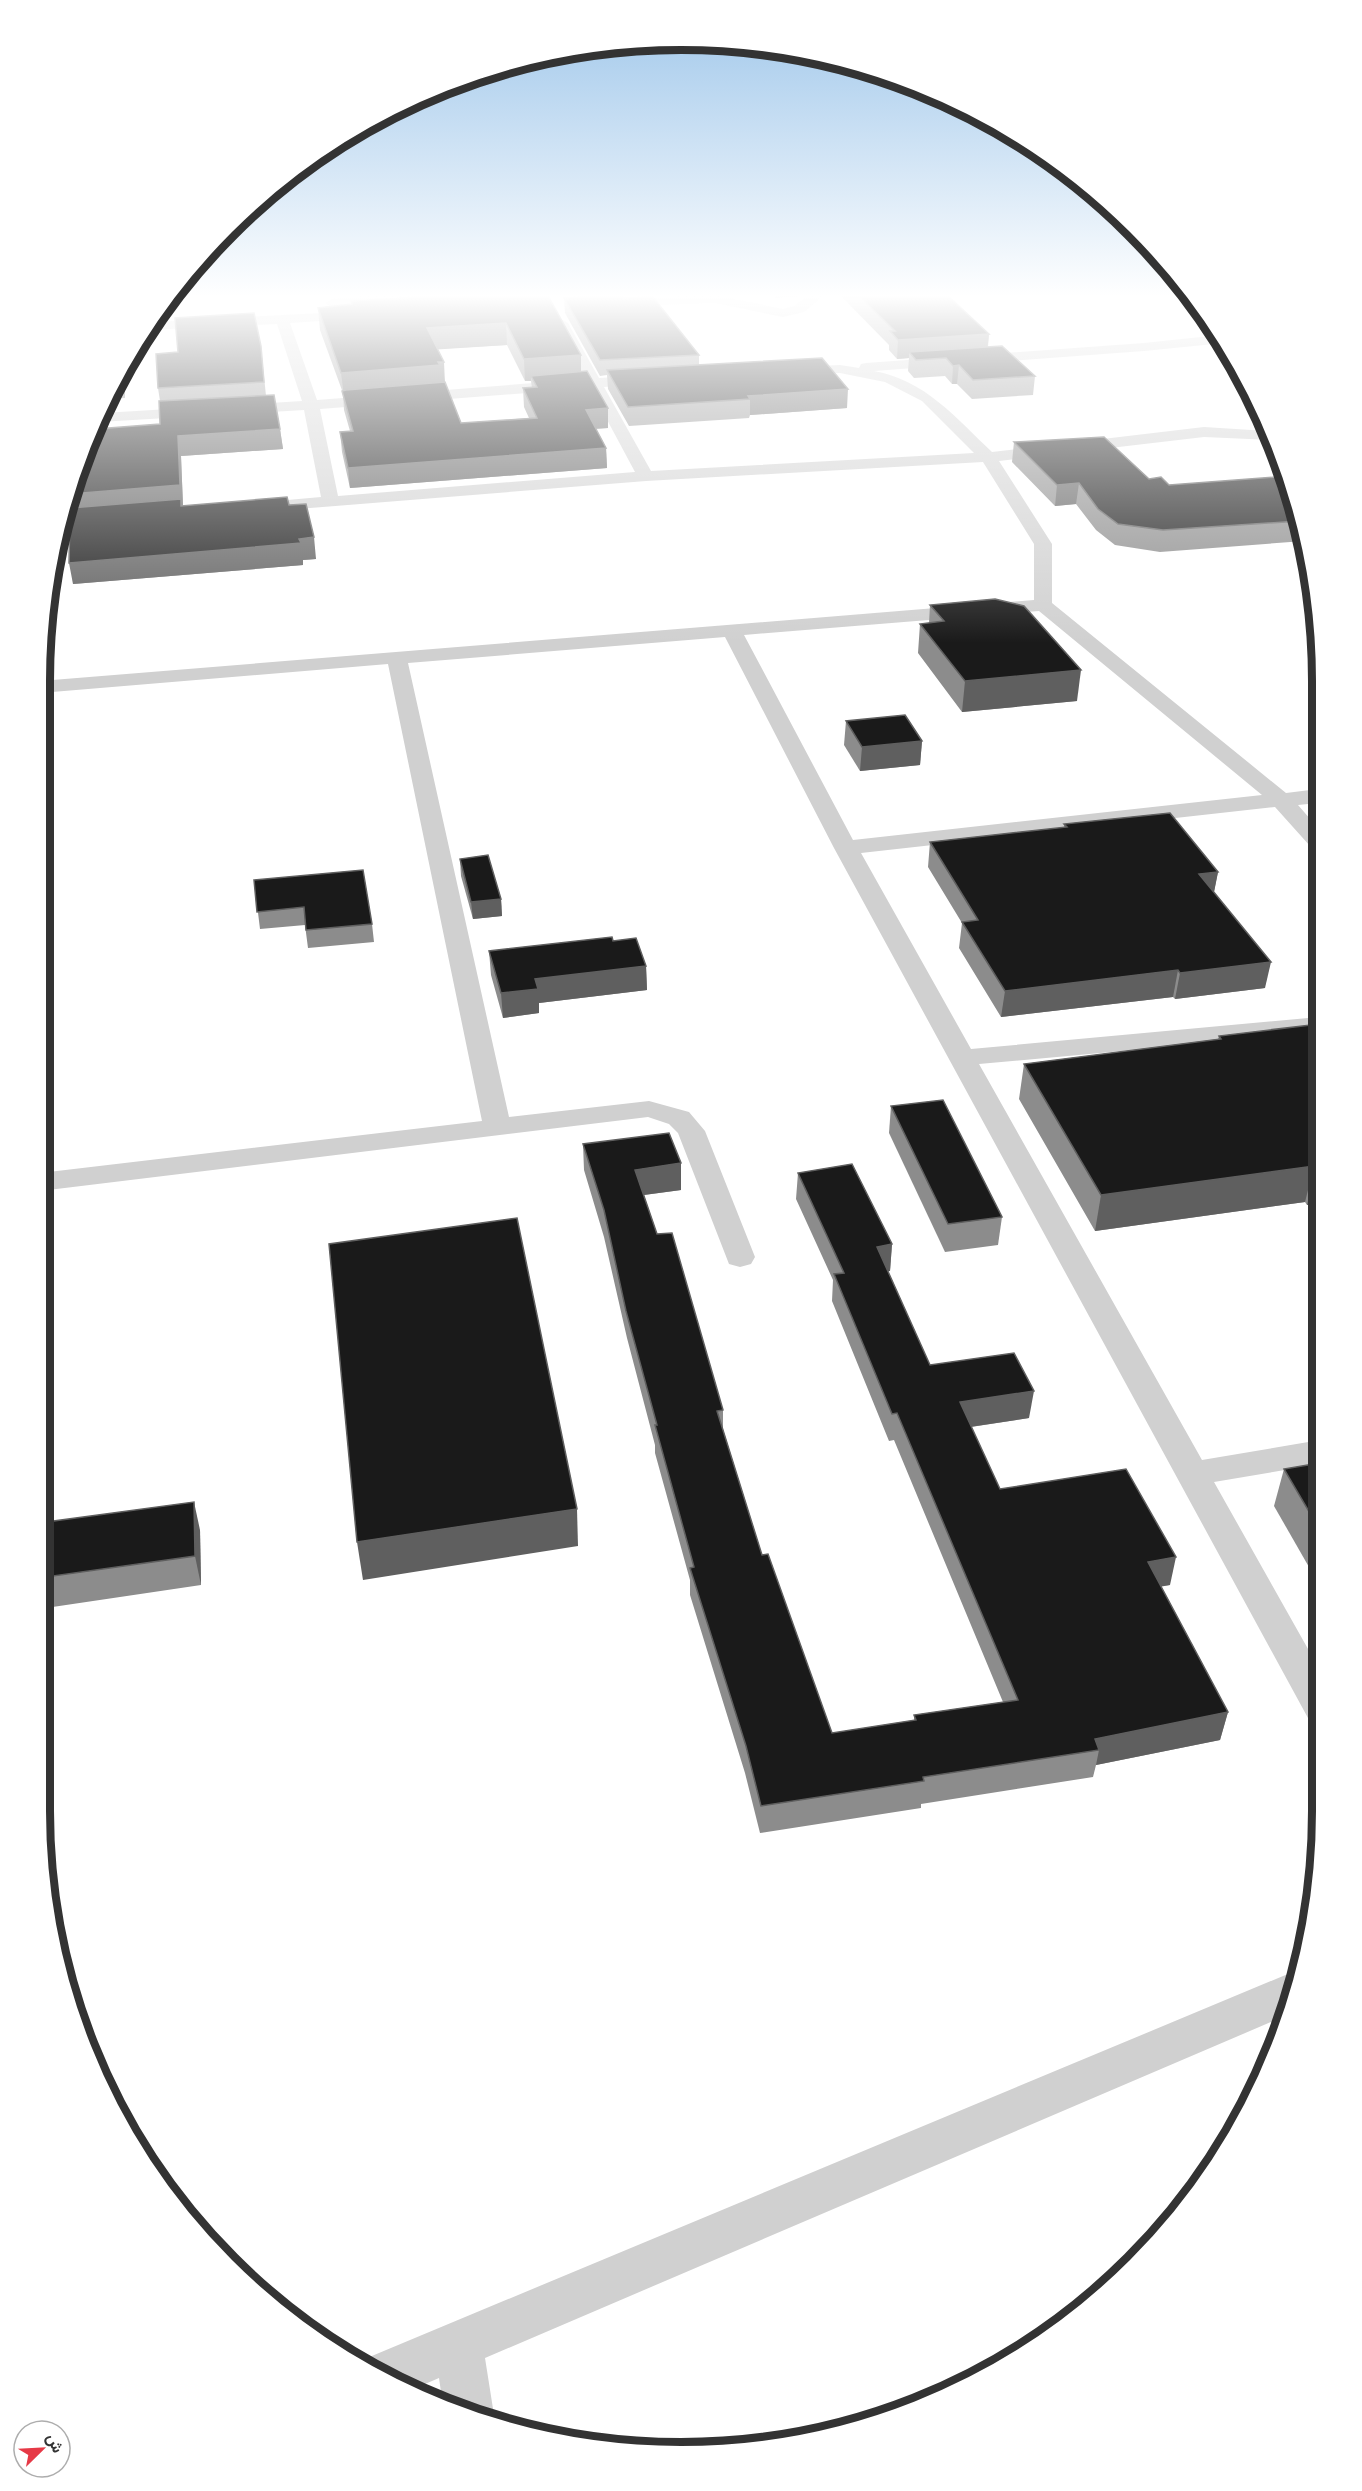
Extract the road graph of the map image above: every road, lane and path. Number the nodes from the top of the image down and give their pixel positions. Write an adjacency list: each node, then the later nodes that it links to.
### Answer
1 (226, 410): 5 (street)
2 (312, 410): 9 (street)
3 (610, 410): 8 (street)
4 (940, 410): 7 (street)
5 (108, 418)
6 (1262, 436): 7 (street)
7 (988, 457): 8 (street); 13 (street)
8 (646, 476): 9 (street)
9 (331, 502): 10 (street)
10 (225, 510)
11 (132, 517): 12 (street)
12 (70, 522)
13 (1043, 604): 14 (street); 18 (street)
14 (732, 631): 15 (street); 20 (street)
15 (398, 658): 16 (street); 23 (street)
16 (50, 686)
17 (1312, 797): 18 (street)
18 (1281, 800): 19 (street); 20 (street)
19 (1312, 834)
20 (846, 848): 22 (street)
21 (1312, 1026): 22 (street)
22 (962, 1058): 27 (street)
23 (497, 1125): 24 (street); 25 (street)
24 (50, 1181)
25 (740, 1257)
26 (1312, 1453): 27 (street)
27 (1191, 1474): 28 (street)
28 (1312, 1691)
29 (1284, 1996): 30 (street)
30 (459, 2345): 31 (street); 32 (street)
31 (394, 2372)
32 (467, 2404)

